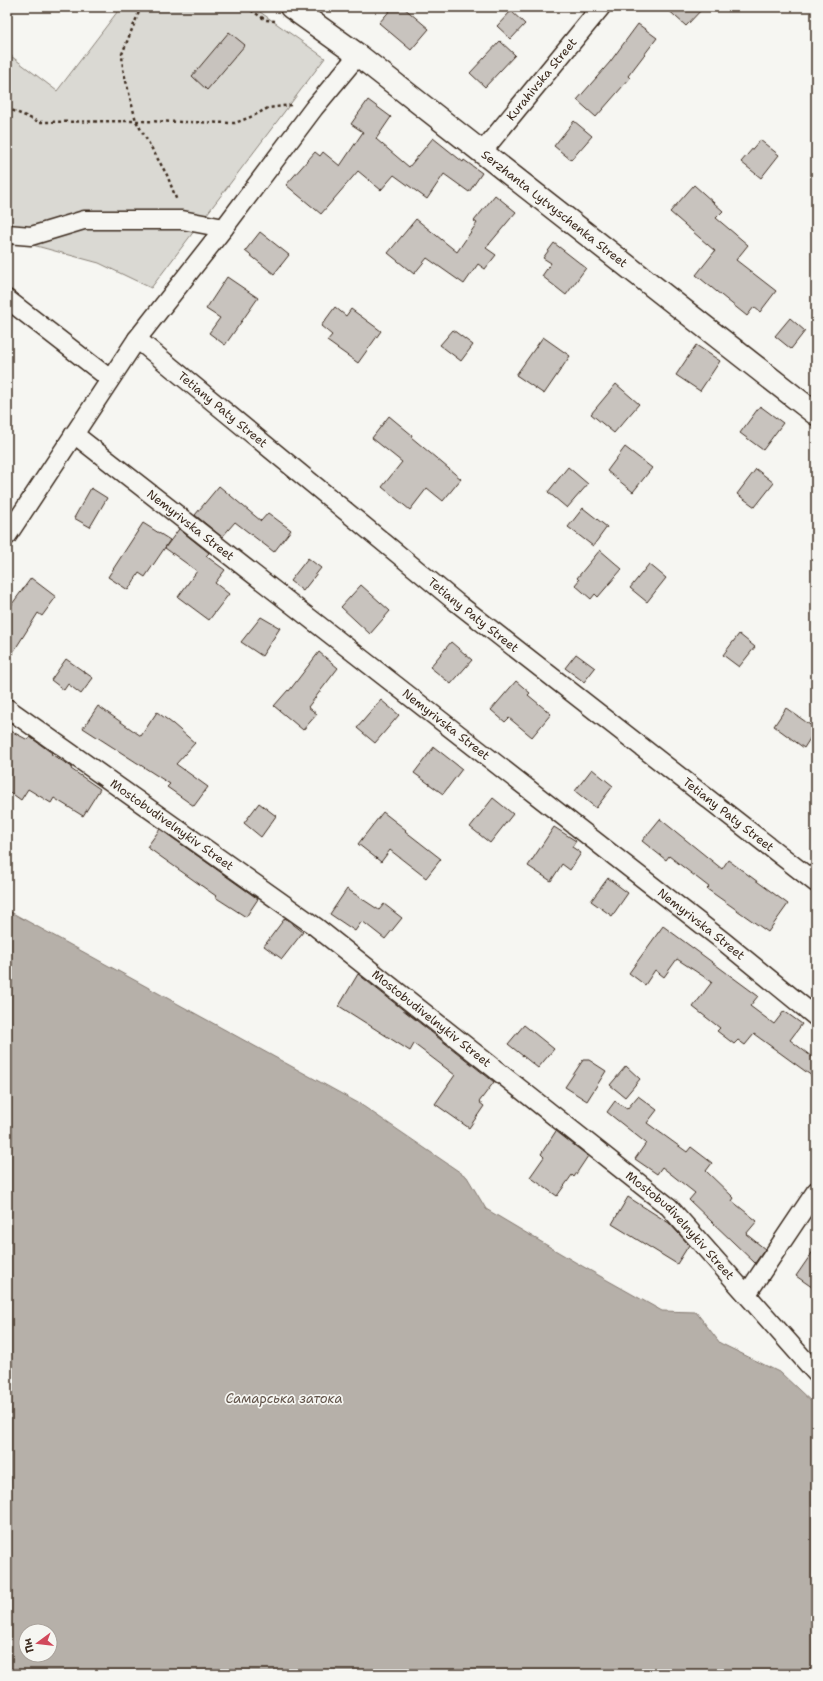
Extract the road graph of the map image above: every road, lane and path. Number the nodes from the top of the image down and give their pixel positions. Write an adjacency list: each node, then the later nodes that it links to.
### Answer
1 (141, 7): 7 (path)
2 (290, 7): 4 (main road, Serzhanta Lytvyschenka Street)
3 (601, 7): 8 (street, Kurahivska Street)
4 (358, 55): 6 (street); 8 (main road, Serzhanta Lytvyschenka Street)
5 (7, 108): 7 (path)
6 (314, 108): 7 (path); 10 (street)
7 (136, 121): 9 (path)
8 (482, 152): 15 (main road, Serzhanta Lytvyschenka Street)
9 (182, 220): 10 (street); 11 (street)
10 (224, 228): 13 (street)
11 (7, 234)
12 (7, 300): 14 (street)
13 (137, 339): 14 (street); 19 (street, Tetiany Paty Street)
14 (110, 378): 16 (street)
15 (816, 414)
16 (74, 434): 17 (street); 20 (street, Nemyrivska Street)
17 (7, 536)
18 (7, 708): 22 (street, Mostobudivelnykiv Street)
19 (816, 883)
20 (816, 1017)
21 (816, 1191): 22 (street)
22 (747, 1294): 23 (street, Mostobudivelnykiv Street)
23 (816, 1373)

